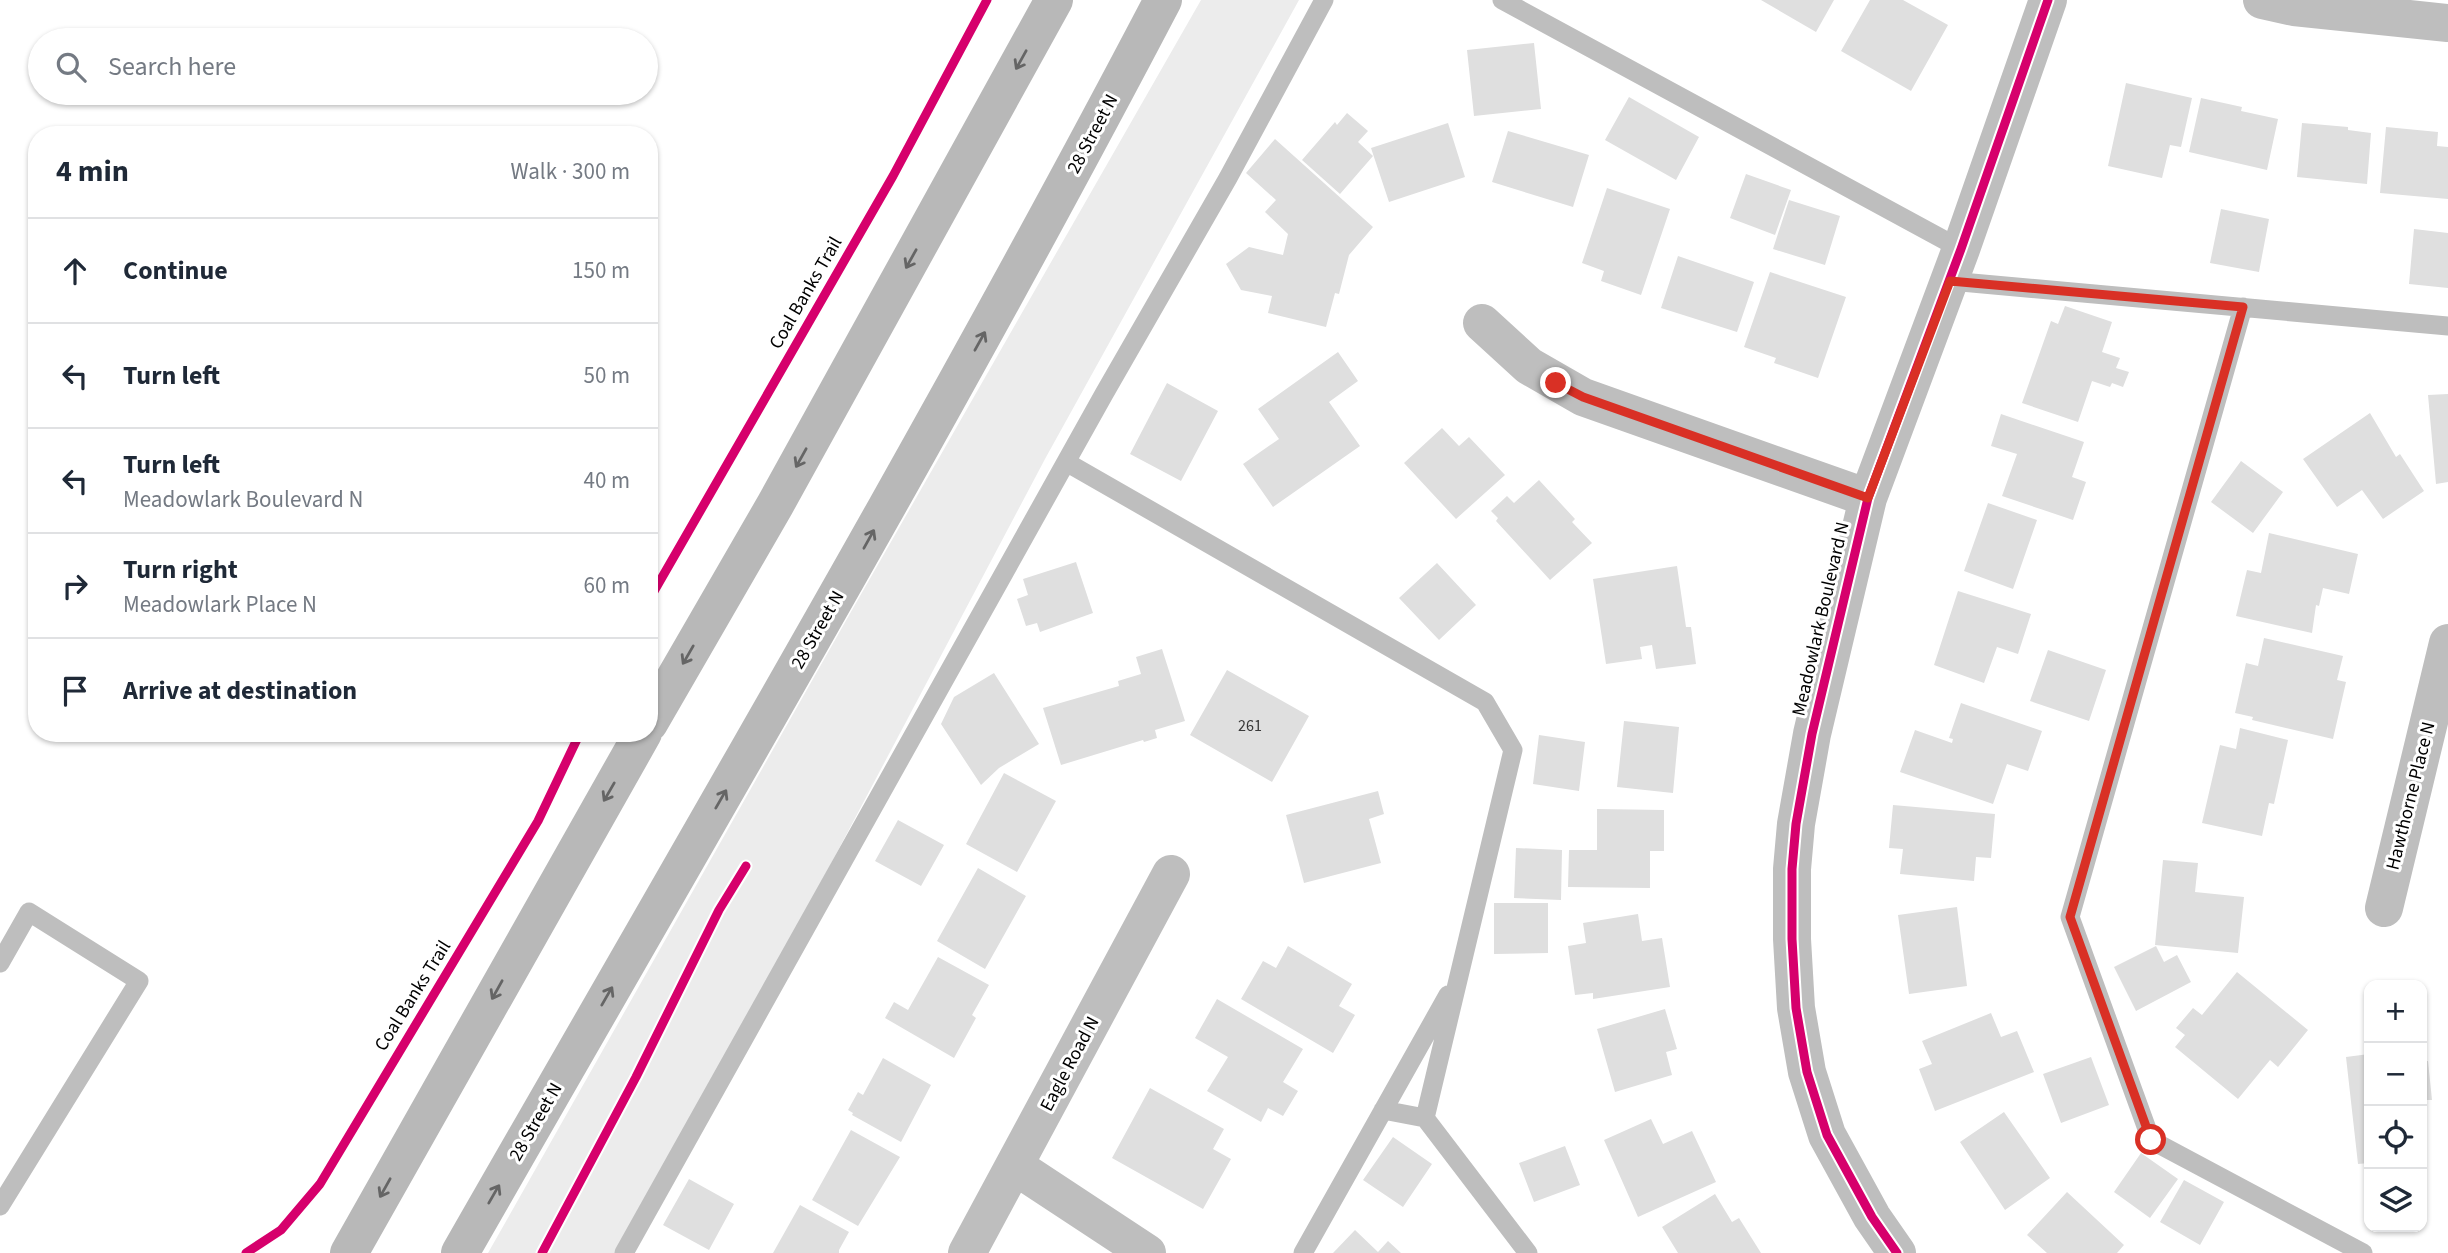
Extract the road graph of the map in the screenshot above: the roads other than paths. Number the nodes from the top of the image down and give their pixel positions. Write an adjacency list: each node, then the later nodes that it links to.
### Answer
1 (1054, 0): 17 (main road, one-way to 17)
2 (1138, 0): 9 (main road)
3 (1163, 0): 9 (main road, 28 Street N)
4 (1324, 0): 14 (lane)
5 (1502, 0): 10 (lane)
6 (2048, 0): 10 (street, Meadowlark Boulevard N)
7 (2262, 0): 8 (street)
8 (2448, 23)
9 (1054, 208): 28 (main road, 28 Street N, one-way to 9)
10 (1956, 265): 11 (lane); 15 (street, Meadowlark Boulevard N)
11 (2243, 307): 13 (lane); 35 (lane)
12 (1482, 323): 15 (street)
13 (2448, 326)
14 (1066, 462): 22 (lane); 29 (lane)
15 (1868, 498): 34 (street, Meadowlark Boulevard N)
16 (2448, 643): 20 (street, Hawthorne Place N)
17 (658, 707)
18 (638, 742): 27 (main road, one-way to 27)
19 (1171, 874): 25 (street, Eagle Road N)
20 (2384, 908)
21 (0, 963): 26 (lane)
22 (1460, 974): 23 (lane); 24 (lane)
23 (1383, 1110): 24 (lane); 32 (lane)
24 (1425, 1118): 33 (lane)
25 (1015, 1166): 30 (street, Eagle Road N); 31 (street)
26 (0, 1206)
27 (349, 1253)
28 (460, 1253)
29 (624, 1253)
30 (967, 1253)
31 (1147, 1253)
32 (1303, 1253)
33 (1528, 1253)
34 (1897, 1253)
35 (2363, 1253)

